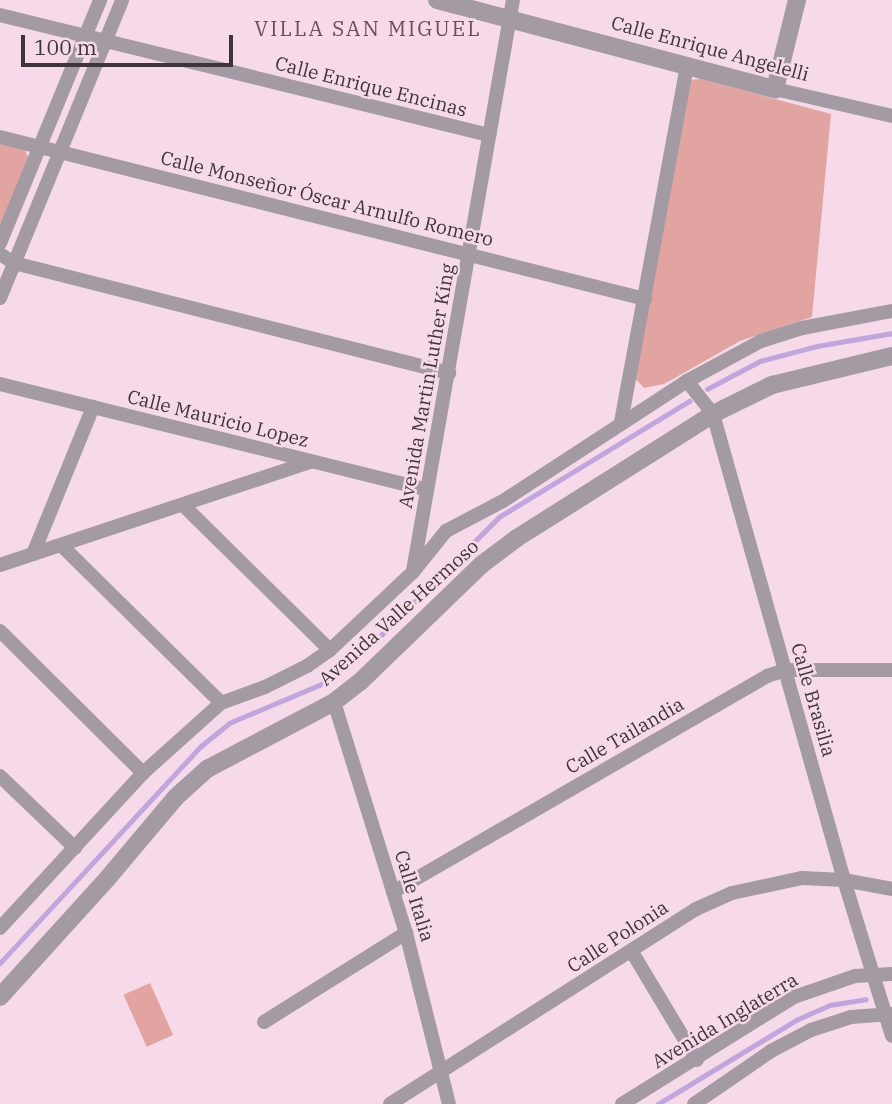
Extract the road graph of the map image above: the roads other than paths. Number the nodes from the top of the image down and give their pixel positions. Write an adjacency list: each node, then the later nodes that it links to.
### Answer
1 (100, 0): 8 (street)
2 (122, 0): 9 (street)
3 (437, 0): 7 (street, Calle Enrique Angelelli)
4 (513, 0): 7 (street, Avenida Martin Luther King)
5 (797, 0): 11 (street)
6 (0, 15): 8 (street, Calle Enrique Encinas)
7 (510, 18): 10 (street, Calle Enrique Angelelli); 13 (street, Avenida Martin Luther King)
8 (85, 36): 9 (street, Calle Enrique Encinas); 15 (street)
9 (105, 41): 13 (street, Calle Enrique Encinas); 16 (street)
10 (687, 66): 11 (street, Calle Enrique Angelelli); 22 (street)
11 (775, 89): 12 (street, Calle Enrique Angelelli)
12 (892, 116)
13 (489, 135): 19 (street, Avenida Martin Luther King)
14 (0, 137): 15 (street, Calle Monseñor Óscar Arnulfo Romero)
15 (39, 147): 16 (street, Calle Monseñor Óscar Arnulfo Romero); 17 (street)
16 (59, 151): 19 (street, Calle Monseñor Óscar Arnulfo Romero); 20 (street)
17 (0, 243)
18 (0, 254): 20 (street)
19 (470, 255): 22 (street, Calle Monseñor Óscar Arnulfo Romero); 25 (street, Avenida Martin Luther King)
20 (14, 262): 21 (street); 25 (street)
21 (0, 298)
22 (645, 299): 30 (street)
23 (892, 311): 26 (street)
24 (892, 356): 29 (street, Avenida Valle Hermoso)
25 (449, 373): 32 (street, Avenida Martin Luther King)
26 (687, 381): 29 (street, Calle Brasilia); 30 (street, Avenida Valle Hermoso)
27 (0, 384): 28 (street, Calle Mauricio Lopez)
28 (93, 407): 31 (street, Calle Mauricio Lopez); 35 (street)
29 (713, 414): 40 (street, Calle Brasilia); 42 (street, Avenida Valle Hermoso)
30 (621, 422): 37 (street, Avenida Valle Hermoso)
31 (310, 462): 32 (street, Calle Mauricio Lopez); 33 (street)
32 (426, 490): 37 (street, Avenida Martin Luther King)
33 (183, 505): 34 (street); 39 (street)
34 (62, 546): 35 (street); 43 (street)
35 (33, 554): 36 (street)
36 (0, 565)
37 (413, 572): 39 (street, Avenida Valle Hermoso)
38 (0, 631): 44 (street)
39 (330, 650): 43 (street, Avenida Valle Hermoso)
40 (785, 670): 41 (street, Calle Tailandia); 47 (street, Calle Brasilia); 49 (street, Calle Tailandia)
41 (892, 670)
42 (334, 702): 49 (street, Calle Italia); 55 (street, Avenida Valle Hermoso)
43 (221, 703): 44 (street, Avenida Valle Hermoso)
44 (143, 773): 46 (street, Avenida Valle Hermoso)
45 (0, 776): 46 (street)
46 (75, 848): 50 (street, Avenida Valle Hermoso)
47 (844, 880): 48 (street, Calle Polonia); 52 (street, Calle Polonia); 53 (street, Calle Brasilia)
48 (892, 889)
49 (393, 892): 51 (street, Calle Italia)
50 (2, 923)
51 (406, 933): 57 (street); 60 (street, Calle Italia)
52 (632, 952): 59 (street); 60 (street, Calle Polonia)
53 (875, 974): 54 (street, Avenida Inglaterra); 56 (street, Calle Brasilia); 59 (street, Avenida Inglaterra)
54 (892, 974)
55 (0, 997)
56 (889, 1014): 58 (street, Calle Brasilia); 64 (street)
57 (264, 1022)
58 (892, 1036)
59 (698, 1060): 63 (street, Avenida Inglaterra)
60 (440, 1072): 61 (street, Calle Polonia); 62 (street, Calle Italia)
61 (390, 1104)
62 (449, 1104)
63 (622, 1104)
64 (694, 1104)

